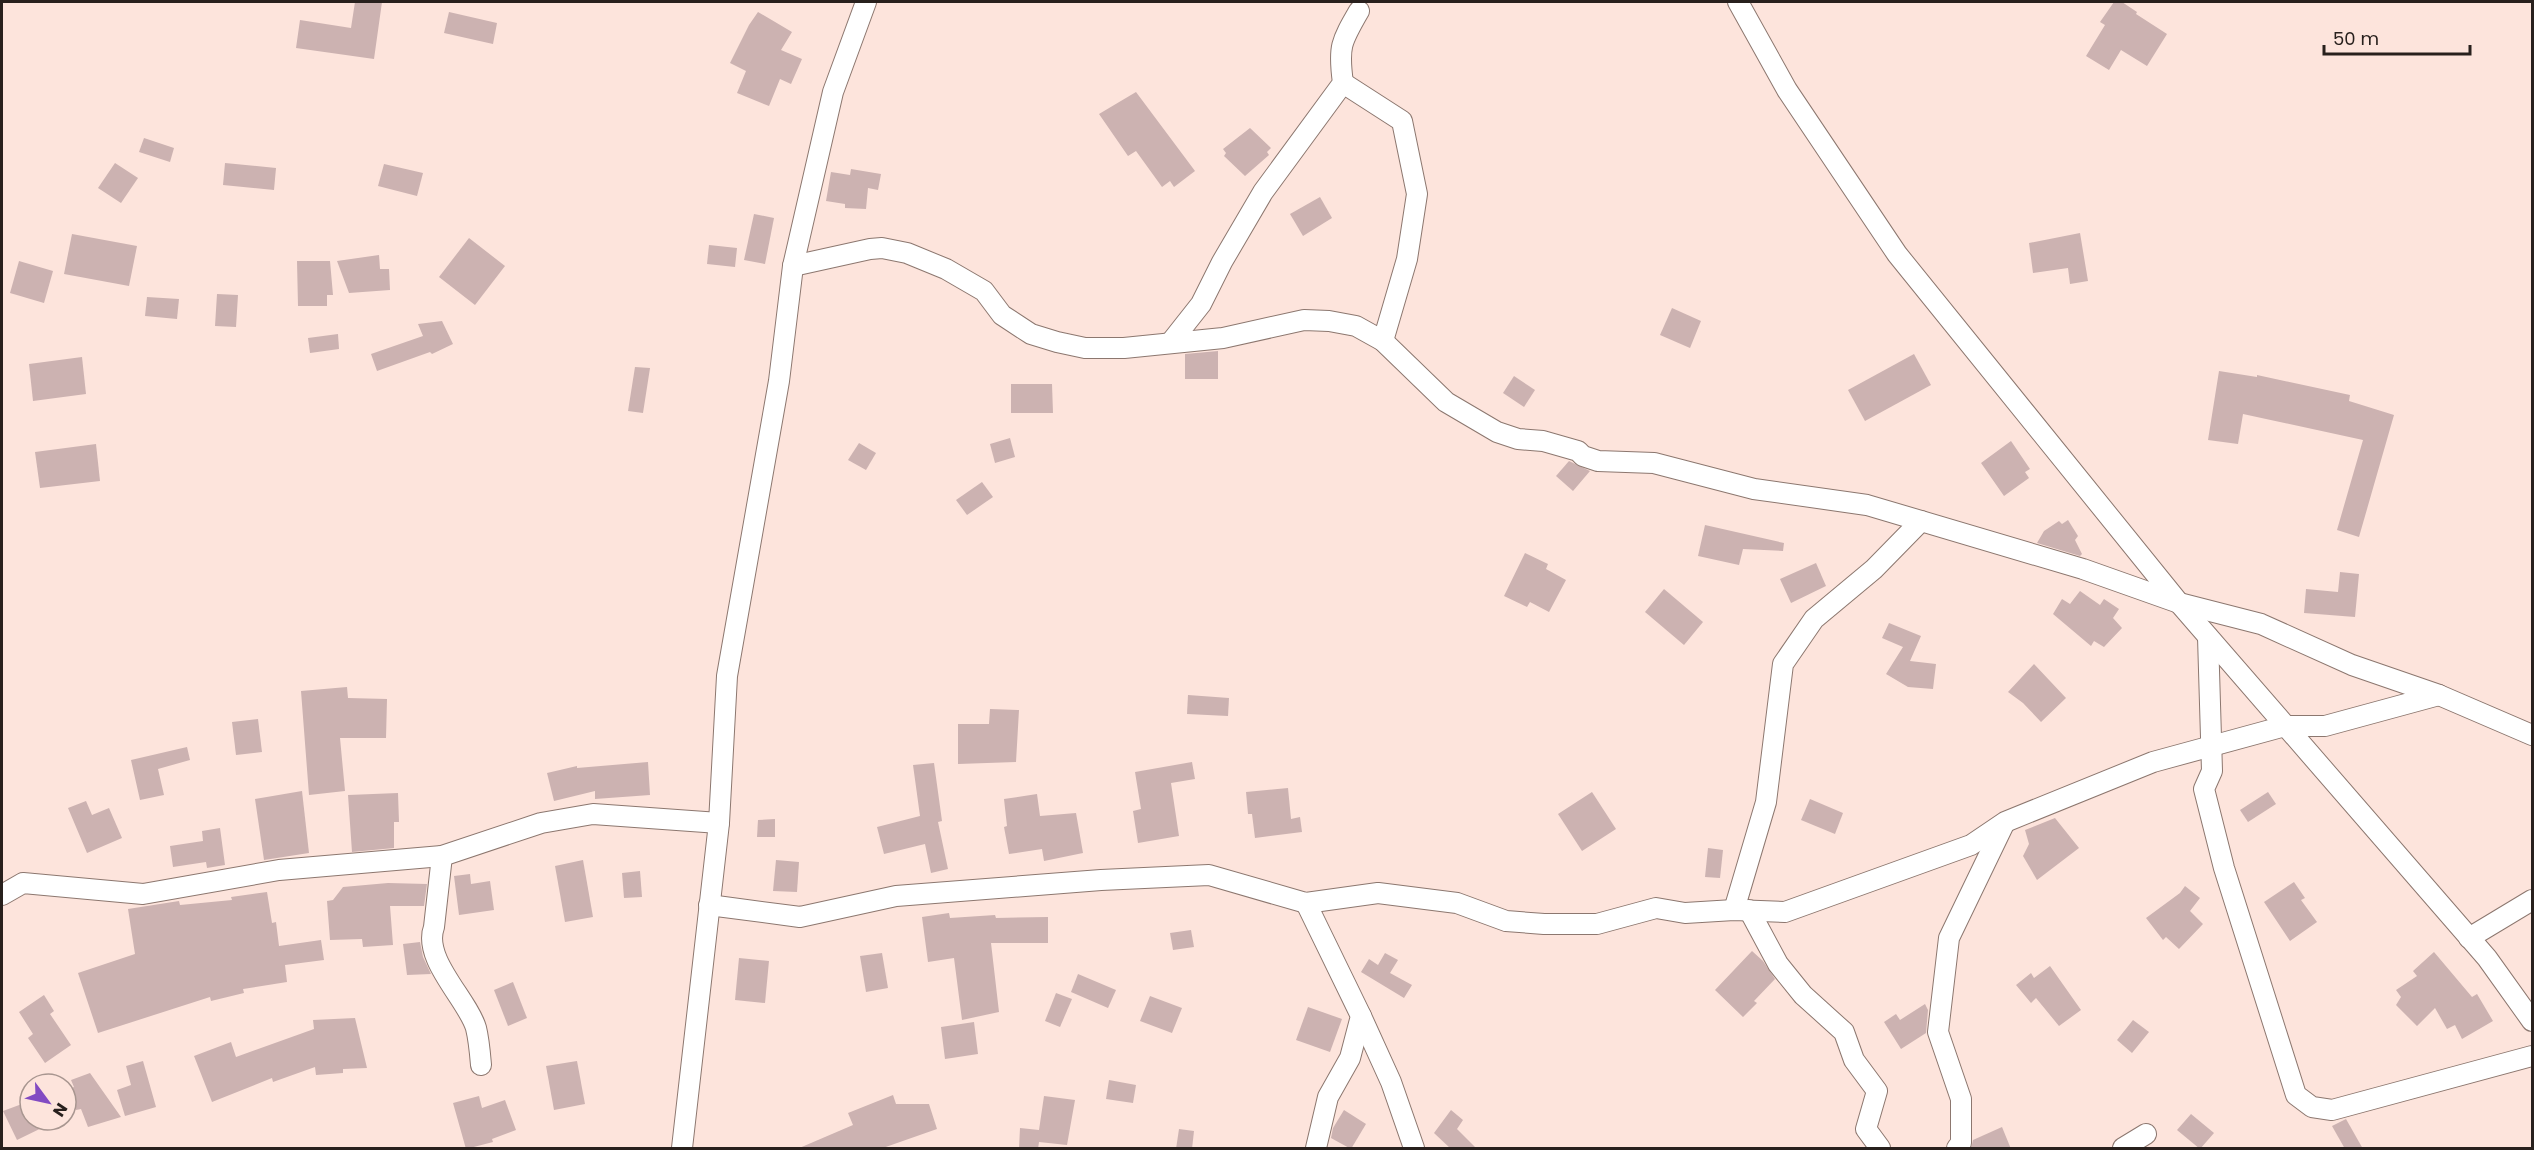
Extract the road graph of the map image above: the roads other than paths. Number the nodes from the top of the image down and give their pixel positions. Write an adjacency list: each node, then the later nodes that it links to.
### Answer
1 (866, 2): 5 (street)
2 (1738, 2): 9 (street)
3 (1355, 5): 4 (street)
4 (1343, 83): 6 (street); 7 (street)
5 (793, 266): 7 (street); 16 (street)
6 (1383, 340): 7 (street); 8 (street)
7 (1172, 342)
8 (1921, 521): 9 (street); 22 (street)
9 (2179, 603): 10 (street); 11 (street)
10 (2208, 637): 12 (street); 14 (street)
11 (2439, 695): 12 (street); 13 (street)
12 (2285, 726): 14 (street); 23 (street)
13 (2532, 735)
14 (2212, 747): 15 (street); 26 (street)
15 (2006, 822): 22 (street); 33 (street)
16 (719, 823): 17 (street); 21 (street)
17 (442, 856): 18 (street); 27 (street)
18 (2, 895)
19 (2532, 900): 23 (street)
20 (1306, 903): 21 (street); 22 (street); 24 (street)
21 (709, 905): 29 (street)
22 (1741, 910): 32 (street)
23 (2469, 938): 25 (street)
24 (1361, 1016): 30 (street); 31 (street)
25 (2532, 1021)
26 (2532, 1056)
27 (482, 1065)
28 (2146, 1134): 34 (street)
29 (682, 1149)
30 (1316, 1149)
31 (1414, 1149)
32 (1880, 1149)
33 (1957, 1149)
34 (2123, 1149)

